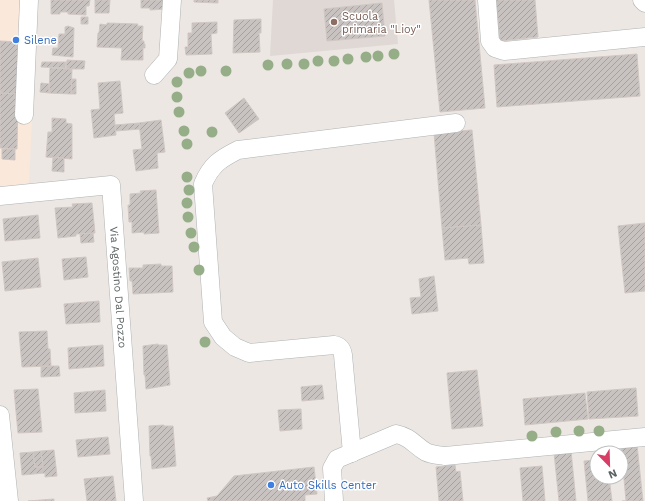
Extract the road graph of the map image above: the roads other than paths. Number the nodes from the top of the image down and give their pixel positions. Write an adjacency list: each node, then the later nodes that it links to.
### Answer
1 (29, 0): 8 (street)
2 (172, 0): 7 (street)
3 (487, 0): 6 (street)
4 (642, 0): 5 (street)
5 (645, 3)
6 (645, 37)
7 (154, 75)
8 (24, 115)
9 (456, 123): 13 (street)
10 (0, 196): 15 (street, Via Agostino Dal Pozzo)
11 (0, 415): 14 (street)
12 (645, 437): 13 (street)
13 (352, 453): 16 (street)
14 (9, 501)
15 (134, 501)
16 (334, 501)

